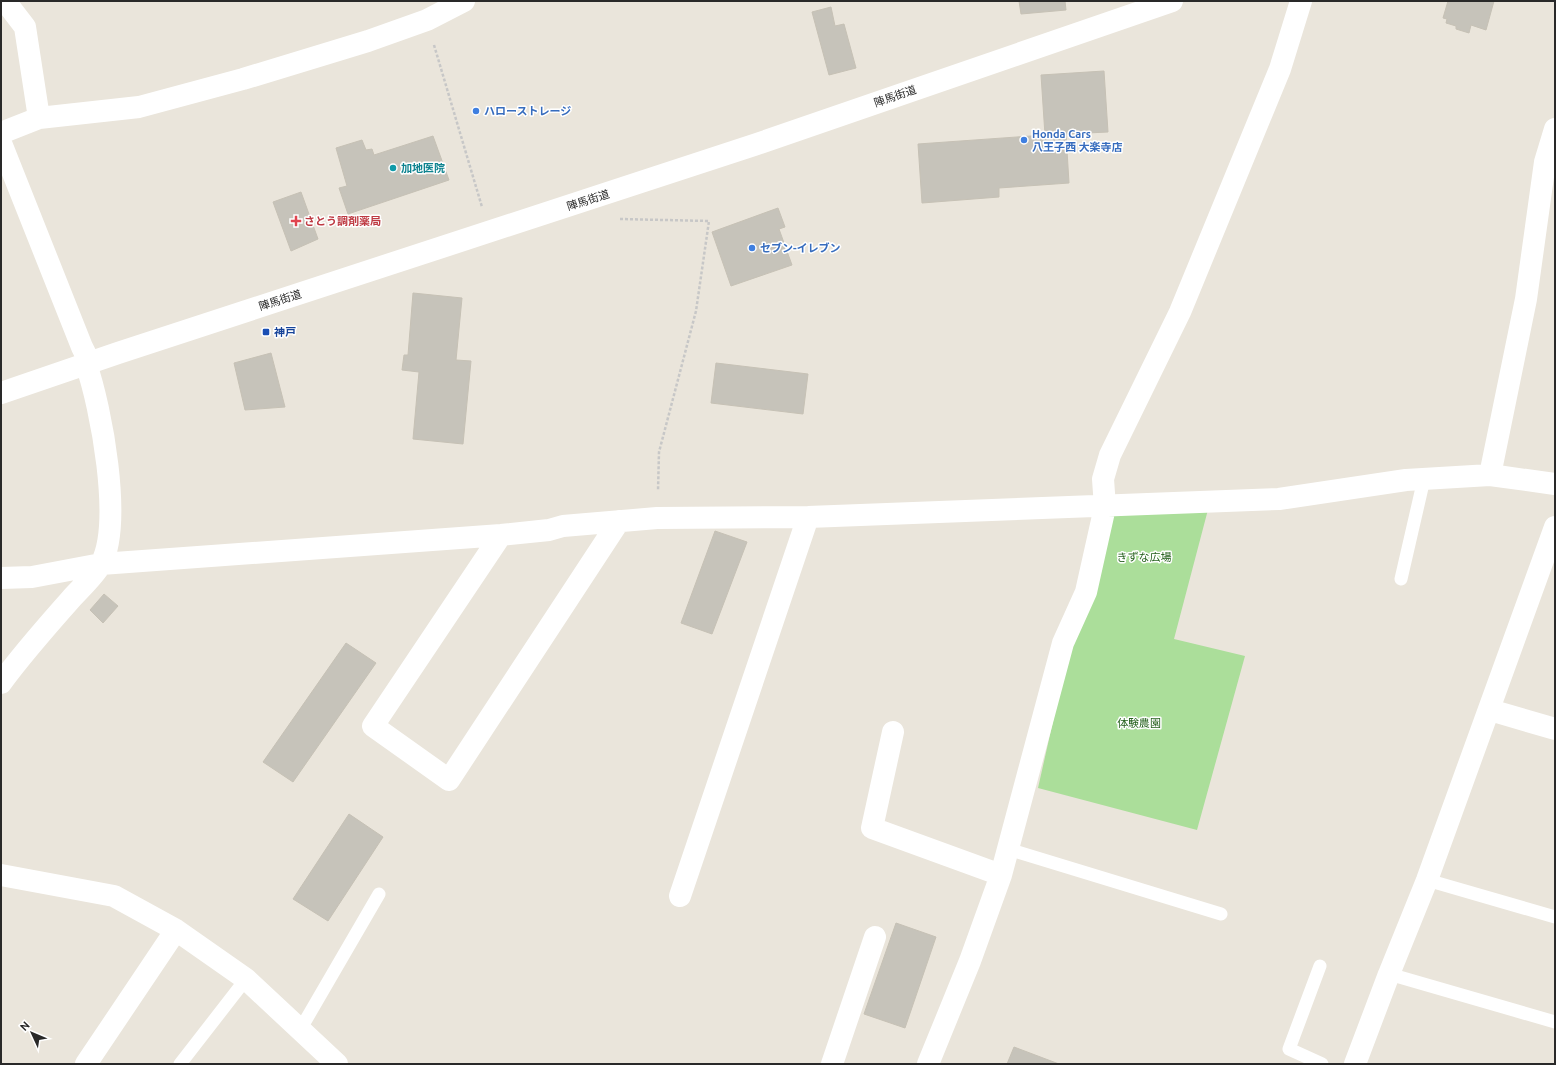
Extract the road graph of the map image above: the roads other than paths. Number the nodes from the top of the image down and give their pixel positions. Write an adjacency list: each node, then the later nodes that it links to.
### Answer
1 (464, 1): 5 (street)
2 (1172, 1): 9 (street, 陣馬街道)
3 (1301, 1): 14 (street)
4 (15, 5): 5 (street)
5 (39, 118): 7 (street)
6 (1555, 129): 11 (street)
7 (1, 133)
8 (1, 143): 9 (street)
9 (88, 363): 10 (street, 陣馬街道); 19 (street)
10 (1, 393)
11 (1490, 475): 12 (street); 13 (street)
12 (1424, 479): 14 (street); 21 (lane)
13 (1555, 484)
14 (1105, 507): 15 (street); 26 (street)
15 (808, 517): 16 (street); 31 (street)
16 (619, 522): 18 (street); 18 (street)
17 (1555, 527): 23 (street)
18 (501, 535): 19 (street)
19 (101, 564): 20 (street); 22 (street)
20 (1, 578)
21 (1401, 580)
22 (1, 683)
23 (1490, 710): 24 (street); 29 (street)
24 (1555, 729)
25 (893, 732): 28 (street)
26 (1008, 849): 28 (street); 32 (lane)
27 (1, 875): 34 (street)
28 (1001, 875): 45 (street)
29 (1427, 880): 33 (lane); 37 (street)
30 (379, 894): 40 (lane)
31 (680, 896)
32 (1221, 914)
33 (1555, 916)
34 (176, 930): 38 (street); 41 (street)
35 (875, 937): 44 (street)
36 (1320, 966): 46 (lane)
37 (1388, 974): 39 (lane); 47 (street)
38 (246, 979): 40 (street); 42 (lane)
39 (1555, 1022)
40 (300, 1030): 43 (street)
41 (86, 1064)
42 (180, 1064)
43 (337, 1064)
44 (832, 1064)
45 (928, 1064)
46 (1322, 1064)
47 (1355, 1064)

